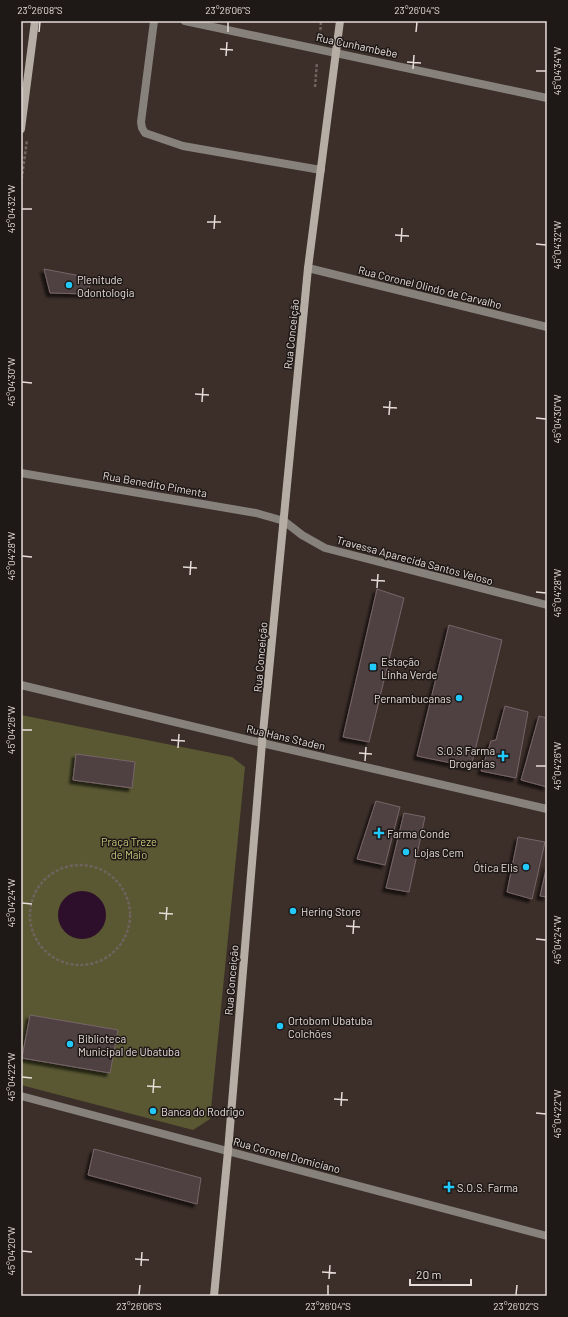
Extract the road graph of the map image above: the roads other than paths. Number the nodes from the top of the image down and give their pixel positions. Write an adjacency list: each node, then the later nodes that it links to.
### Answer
1 (35, 21): 7 (main road)
2 (154, 21): 8 (street)
3 (185, 21): 5 (street, Rua Cunhambebe)
4 (340, 21): 5 (main road, Rua Conceição)
5 (337, 52): 6 (street, Rua Cunhambebe); 8 (main road, Rua Conceição)
6 (547, 98)
7 (21, 129)
8 (321, 170): 9 (main road, Rua Conceição)
9 (308, 268): 10 (street, Rua Coronel Olindo de Carvalho); 12 (main road, Rua Conceição)
10 (547, 327)
11 (21, 473): 12 (street, Rua Benedito Pimenta)
12 (284, 521): 13 (street, Travessa Aparecida Santos Veloso); 15 (main road, Rua Conceição)
13 (547, 605)
14 (21, 685): 15 (street, Rua Hans Staden)
15 (262, 743): 16 (street, Rua Hans Staden); 18 (main road, Rua Conceição)
16 (547, 809)
17 (21, 1096): 18 (street, Rua Coronel Domiciano)
18 (228, 1151): 19 (street, Rua Coronel Domiciano); 20 (main road, Rua Conceição)
19 (547, 1236)
20 (214, 1296)

